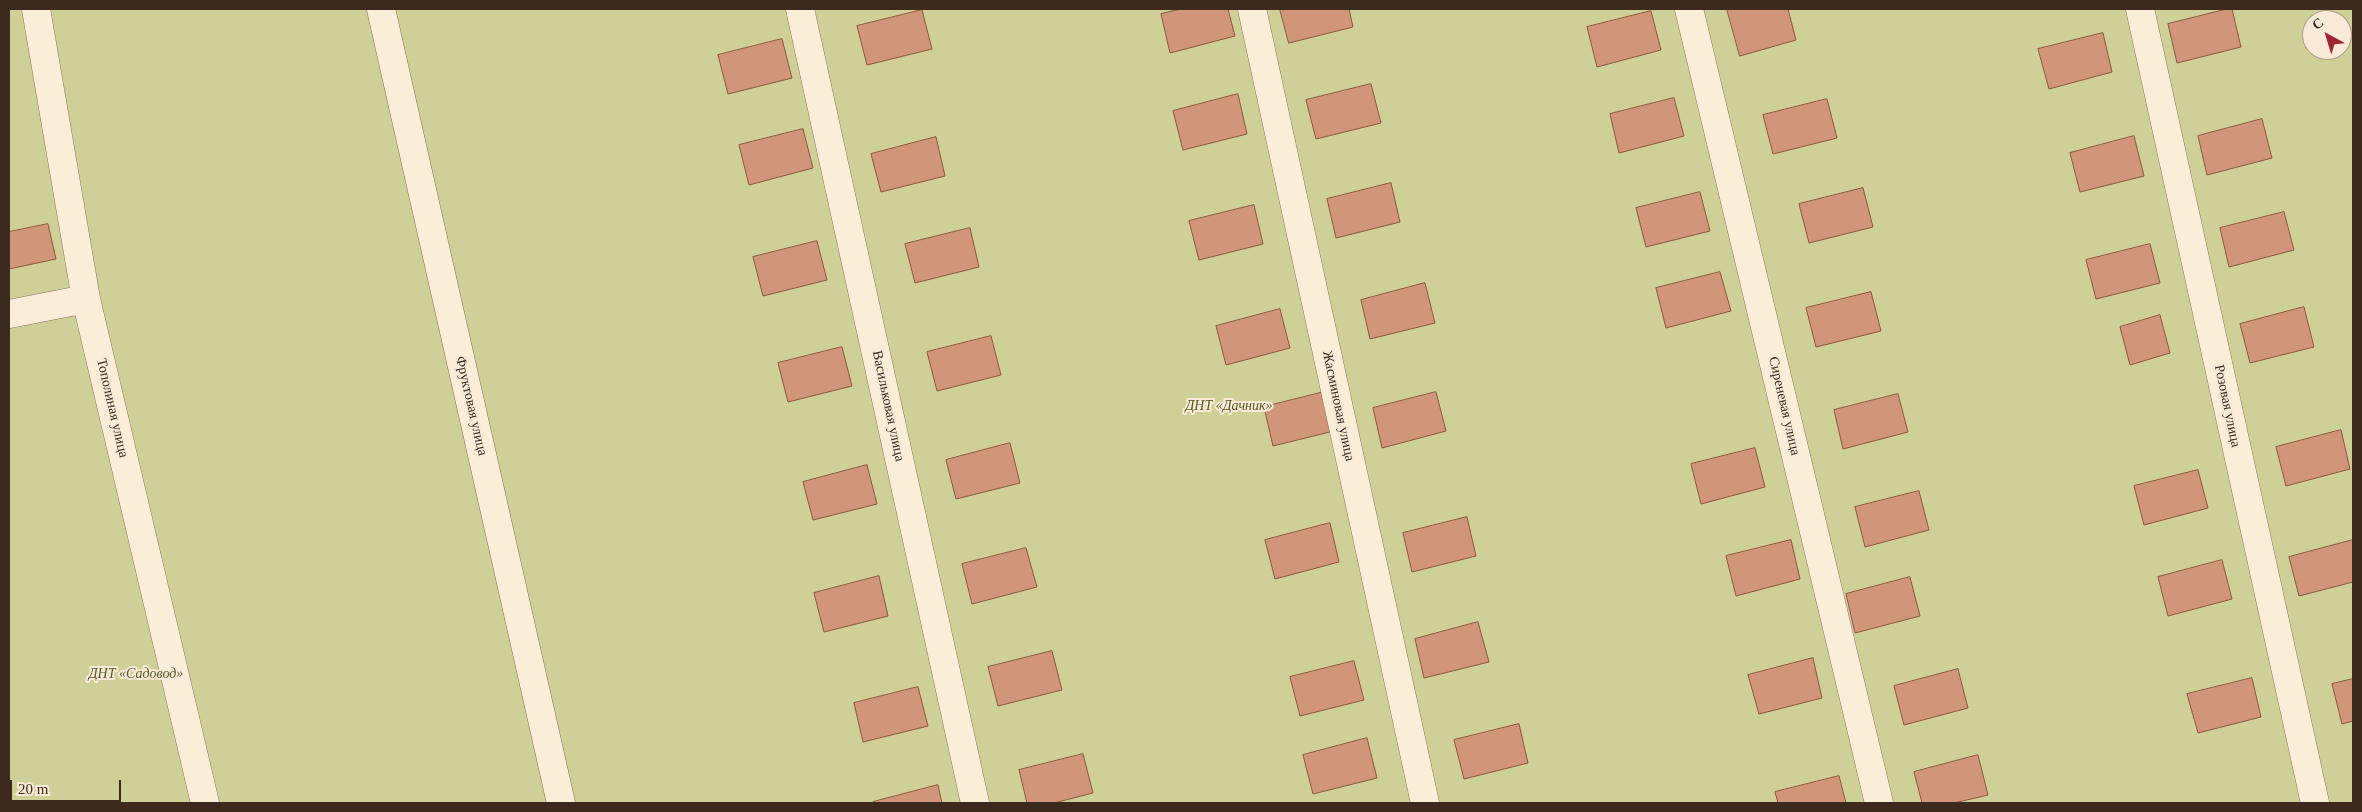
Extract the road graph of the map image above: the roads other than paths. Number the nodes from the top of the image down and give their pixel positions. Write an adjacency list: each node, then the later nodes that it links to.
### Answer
1 (36, 9): 7 (street, Тополиная улица)
2 (381, 9): 10 (street, Фруктовая улица)
3 (800, 9): 11 (street, Васильковая улица)
4 (1252, 9): 12 (street, Жасминовая улица)
5 (1689, 9): 13 (street, Сиреневая улица)
6 (2140, 9): 14 (street, Розовая улица)
7 (86, 299): 8 (street); 9 (street, Тополиная улица)
8 (9, 314)
9 (205, 803)
10 (561, 803)
11 (976, 803)
12 (1425, 803)
13 (1879, 803)
14 (2315, 803)

